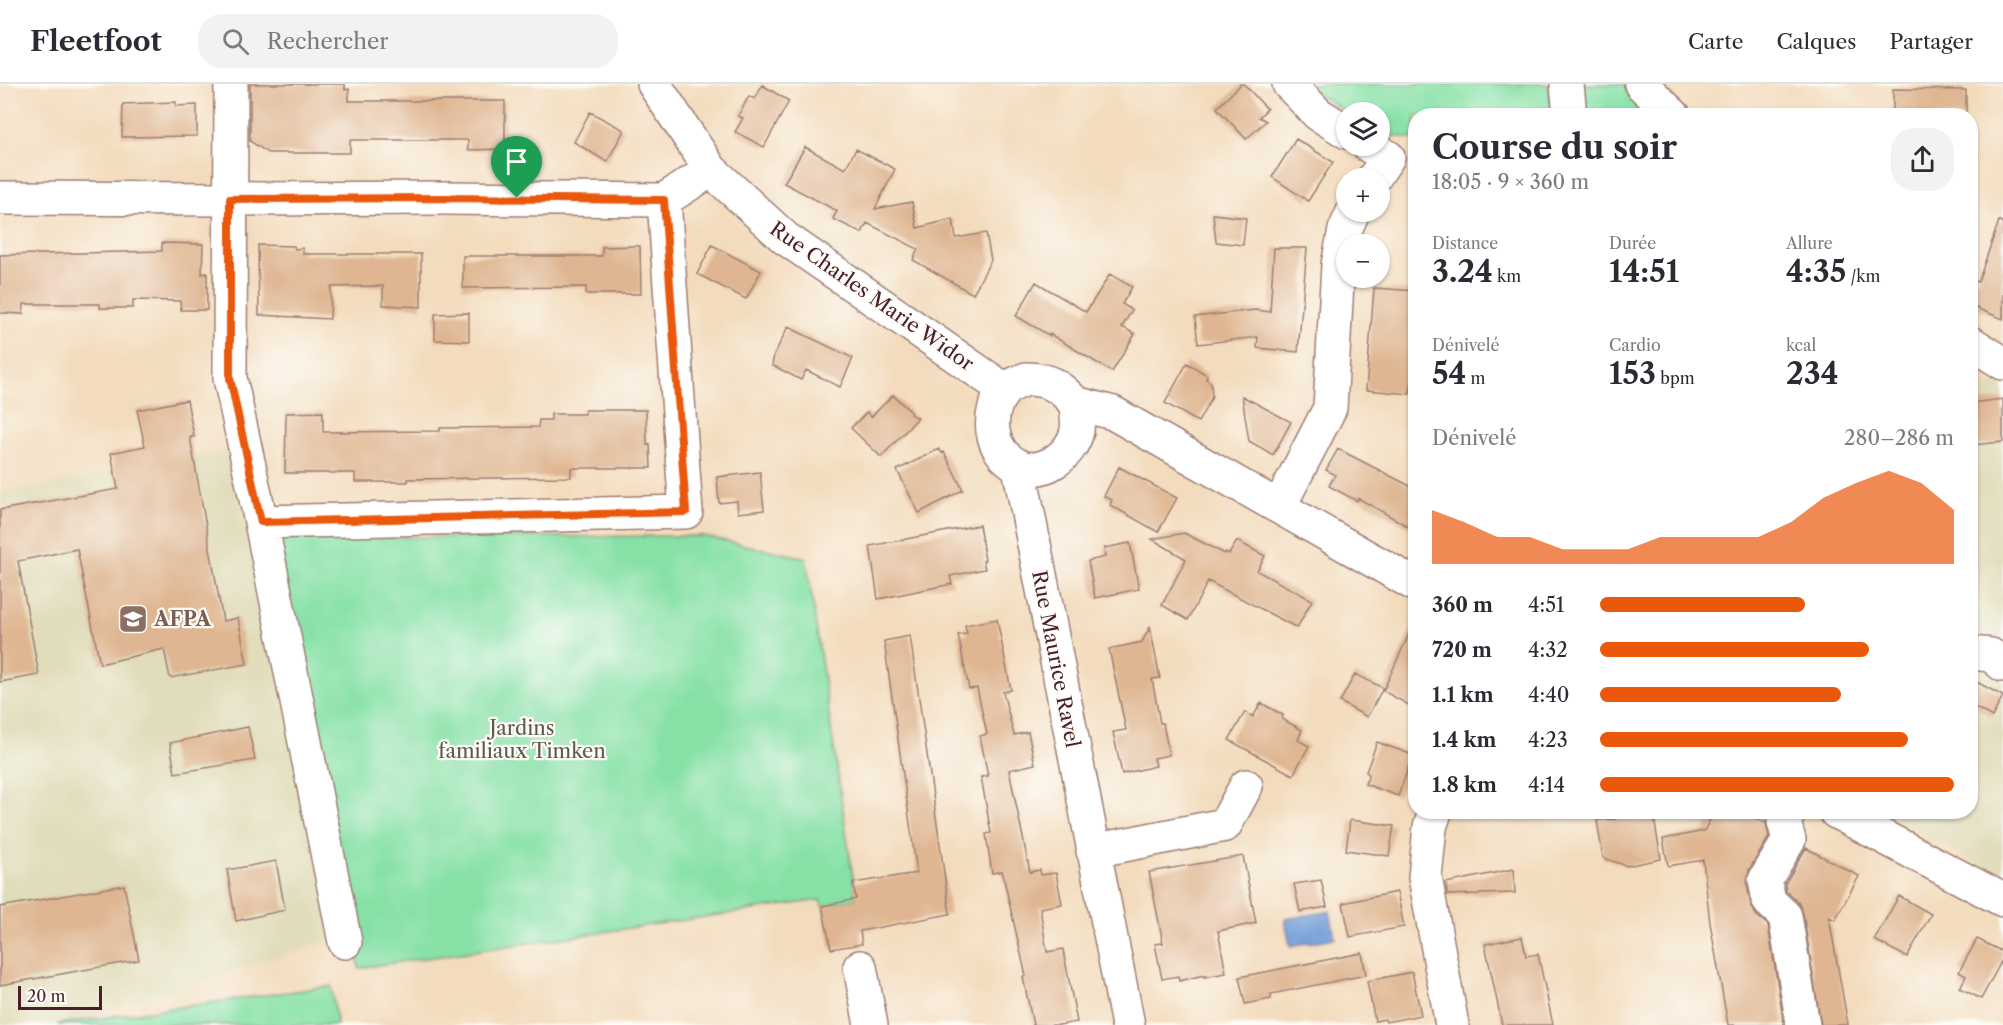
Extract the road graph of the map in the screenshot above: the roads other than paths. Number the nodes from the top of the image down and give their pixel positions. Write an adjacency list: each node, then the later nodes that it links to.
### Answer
1 (231, 84): 11 (street)
2 (654, 84): 9 (street, Rue Charles Marie Widor)
3 (1288, 84): 8 (street)
4 (1567, 84): 6 (street)
5 (1641, 84): 7 (street)
6 (1569, 108)
7 (1666, 108)
8 (1336, 125)
9 (711, 170): 12 (street); 17 (street, Rue Charles Marie Widor)
10 (0, 198): 11 (street)
11 (230, 199): 12 (street); 21 (street)
12 (664, 200): 21 (street)
13 (1349, 222): 20 (street)
14 (1978, 348): 15 (street)
15 (2003, 364): 16 (street)
16 (1978, 369)
17 (1005, 390): 18 (street); 19 (street)
18 (1075, 403): 19 (street); 20 (street)
19 (1019, 467): 29 (street, Rue Maurice Ravel)
20 (1279, 507): 22 (street)
21 (261, 522): 31 (street)
22 (1408, 580)
23 (1978, 653): 24 (street)
24 (2003, 665)
25 (1246, 786): 29 (street)
26 (1433, 819): 35 (street)
27 (1786, 819): 36 (street)
28 (1849, 819): 30 (street)
29 (1093, 851): 34 (street, Rue Maurice Ravel)
30 (2003, 900)
31 (345, 942)
32 (860, 967): 33 (street)
33 (871, 1025)
34 (1128, 1025)
35 (1452, 1025)
36 (1803, 1025)

